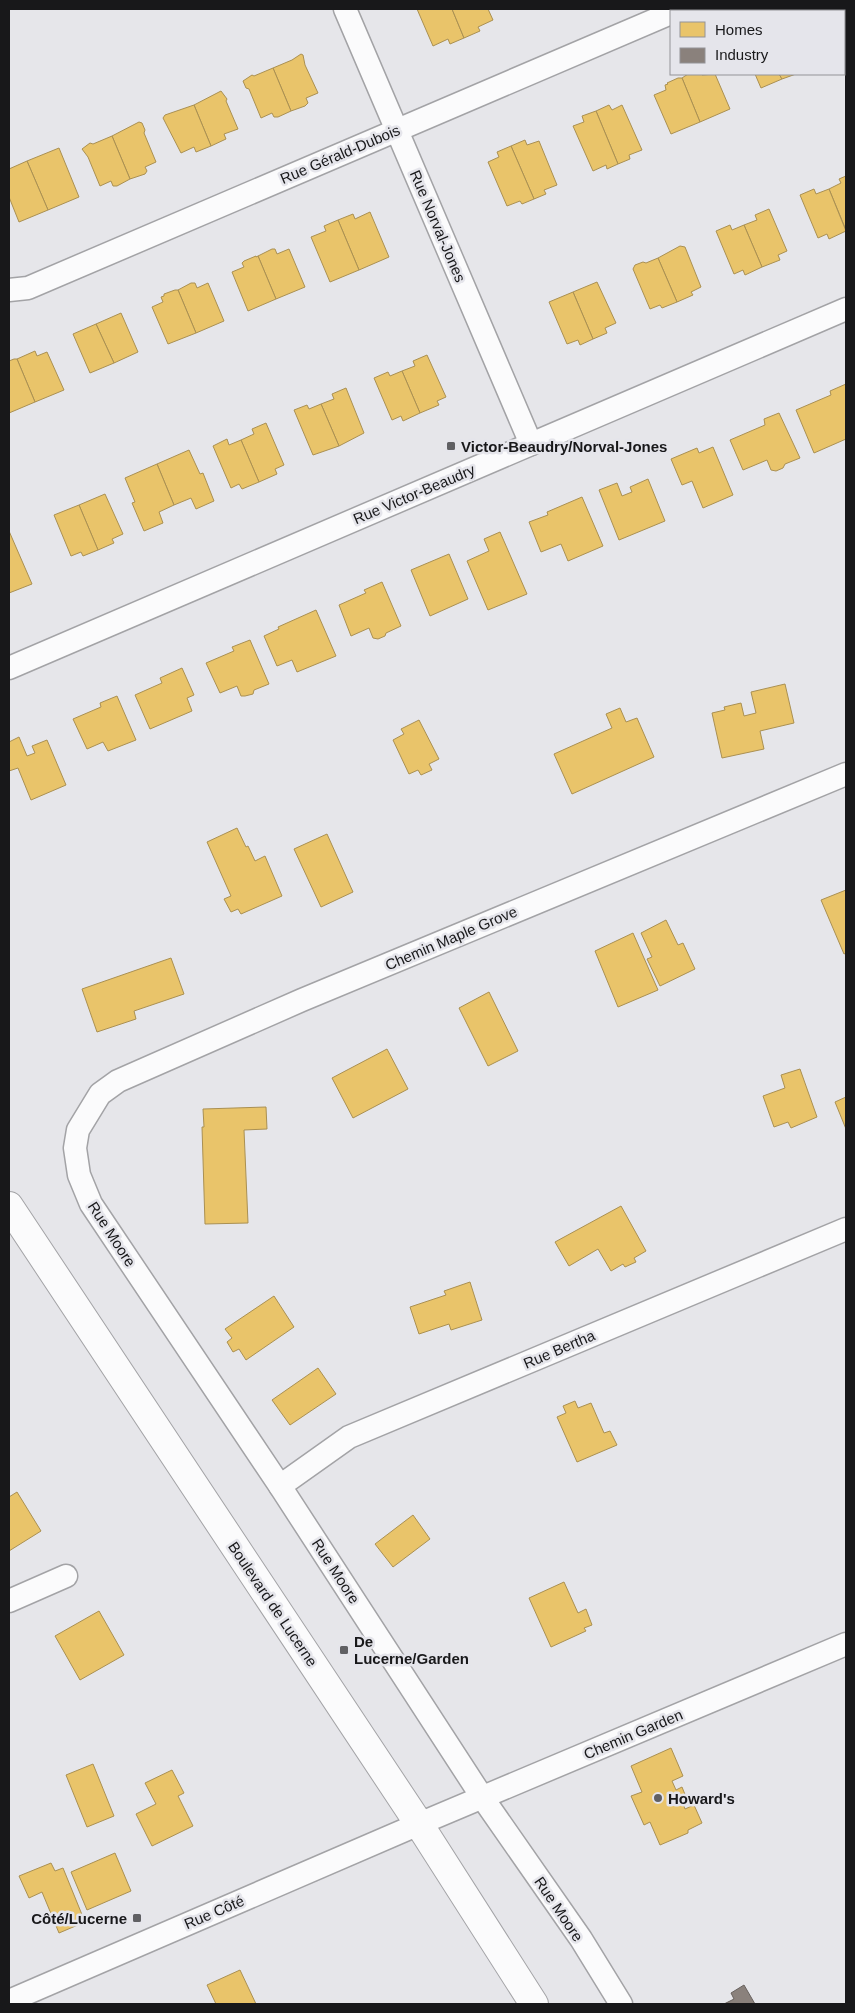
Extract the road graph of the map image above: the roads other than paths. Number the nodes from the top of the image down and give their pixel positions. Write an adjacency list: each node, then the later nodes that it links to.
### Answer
1 (345, 9): 3 (street, Rue Norval-Jones)
2 (670, 13): 3 (street, Rue Gérald-Dubois)
3 (396, 130): 4 (street, Rue Gérald-Dubois); 6 (street, Rue Norval-Jones)
4 (9, 290)
5 (846, 309): 6 (street, Rue Victor-Beaudry)
6 (531, 444): 7 (street, Rue Victor-Beaudry)
7 (9, 668)
8 (846, 774): 9 (street, Chemin Maple Grove)
9 (78, 1130): 12 (street, Rue Moore)
10 (9, 1206): 17 (main road, Boulevard de Lucerne)
11 (846, 1229): 12 (street, Rue Bertha)
12 (280, 1486): 16 (street, Rue Moore)
13 (66, 1576): 14 (street)
14 (9, 1601)
15 (846, 1644): 16 (street, Chemin Garden)
16 (482, 1797): 17 (street, Chemin Garden); 20 (street, Rue Moore)
17 (419, 1824): 18 (street, Rue Côté); 19 (main road, Boulevard de Lucerne)
18 (9, 2000)
19 (534, 2004)
20 (621, 2004)

